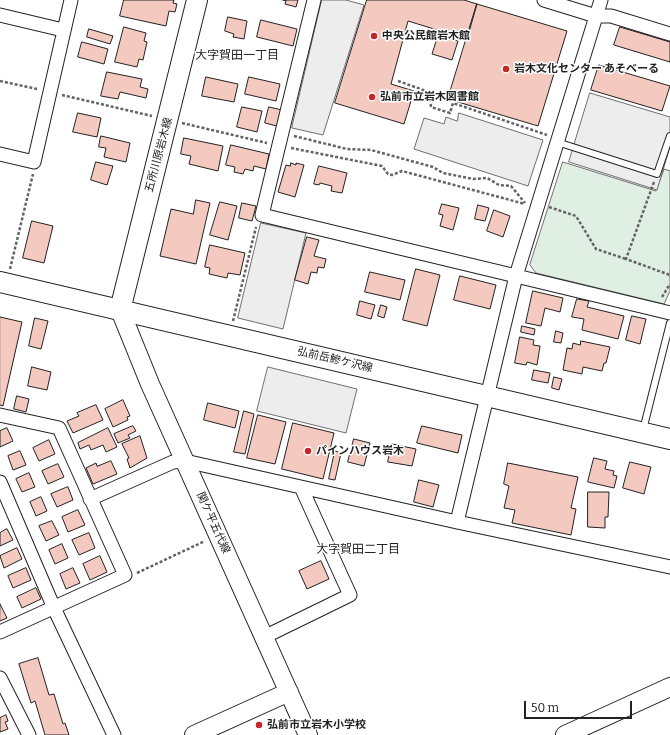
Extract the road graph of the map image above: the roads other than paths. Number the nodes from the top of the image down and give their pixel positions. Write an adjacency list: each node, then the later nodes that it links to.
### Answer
1 (70, 0): 8 (street)
2 (197, 0): 15 (main road, 五所川原岩木線)
3 (314, 0): 14 (street)
4 (544, 0): 7 (street)
5 (601, 0): 7 (street)
6 (0, 15): 8 (street)
7 (596, 16): 9 (street); 11 (street)
8 (63, 30): 12 (street)
9 (670, 34)
10 (670, 136): 11 (lane)
11 (558, 141): 14 (street)
12 (0, 154)
13 (5, 276): 15 (main road, 弘前岳鰺ケ沢線)
14 (516, 276): 16 (street); 18 (street)
15 (120, 310): 18 (main road, 弘前岳鰺ケ沢線); 22 (main road, 関ケ平五代線)
16 (670, 313)
17 (670, 323): 20 (lane)
18 (486, 396): 20 (main road, 弘前岳鰺ケ沢線); 26 (street)
19 (0, 415): 25 (street)
20 (642, 432): 21 (main road, 弘前岳鰺ケ沢線)
21 (670, 438)
22 (185, 460): 24 (street); 25 (street); 30 (main road, 関ケ平五代線)
23 (0, 482): 28 (street)
24 (301, 487): 26 (street); 30 (street)
25 (90, 500): 28 (street)
26 (457, 522): 27 (street)
27 (670, 567)
28 (54, 608): 29 (street); 35 (street)
29 (0, 632)
30 (264, 637): 33 (main road, 関ケ平五代線)
31 (0, 678): 34 (street)
32 (670, 687): 38 (main road)
33 (289, 692): 36 (main road); 37 (main road, 関ケ平五代線)
34 (29, 735)
35 (114, 735)
36 (194, 735)
37 (308, 735)
38 (566, 735)

